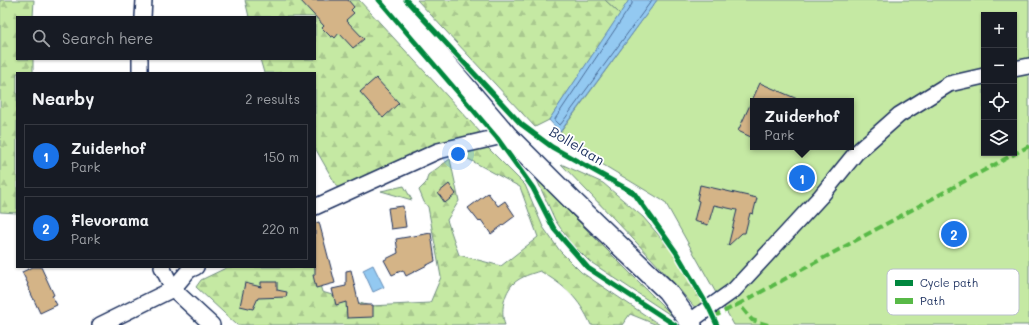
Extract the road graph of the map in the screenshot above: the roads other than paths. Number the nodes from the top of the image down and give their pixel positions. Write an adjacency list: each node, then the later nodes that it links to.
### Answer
1 (144, 0): 3 (street)
2 (392, 0): 9 (main road)
3 (143, 16)
4 (140, 60): 7 (street)
5 (1029, 66): 6 (street)
6 (1017, 68)
7 (140, 72)
8 (981, 77): 14 (street)
9 (507, 135): 10 (street); 14 (main road)
10 (316, 207)
11 (162, 268): 13 (street)
12 (194, 268): 13 (street)
13 (173, 289): 15 (street); 16 (street)
14 (691, 323)
15 (100, 325)
16 (212, 325)

